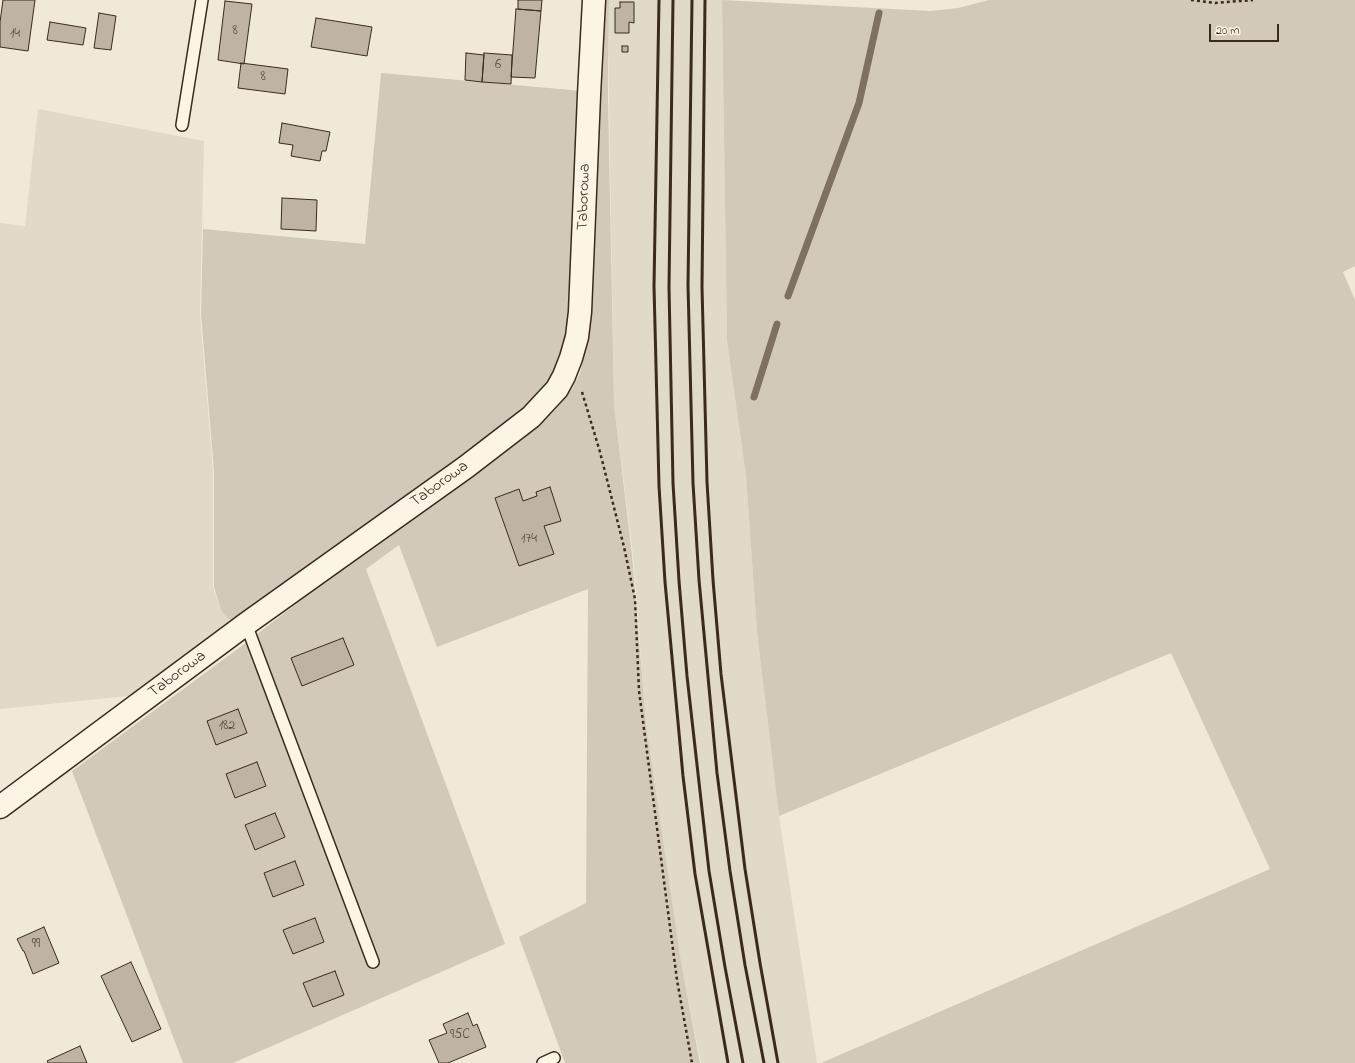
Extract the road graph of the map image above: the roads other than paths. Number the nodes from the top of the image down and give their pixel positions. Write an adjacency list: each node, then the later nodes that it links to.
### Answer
1 (202, 0): 3 (lane)
2 (594, 0): 4 (street, Taborowa)
3 (182, 125)
4 (246, 624): 5 (street, Taborowa); 6 (lane)
5 (0, 807)
6 (374, 962)
7 (554, 1058): 8 (lane)
8 (543, 1063)

